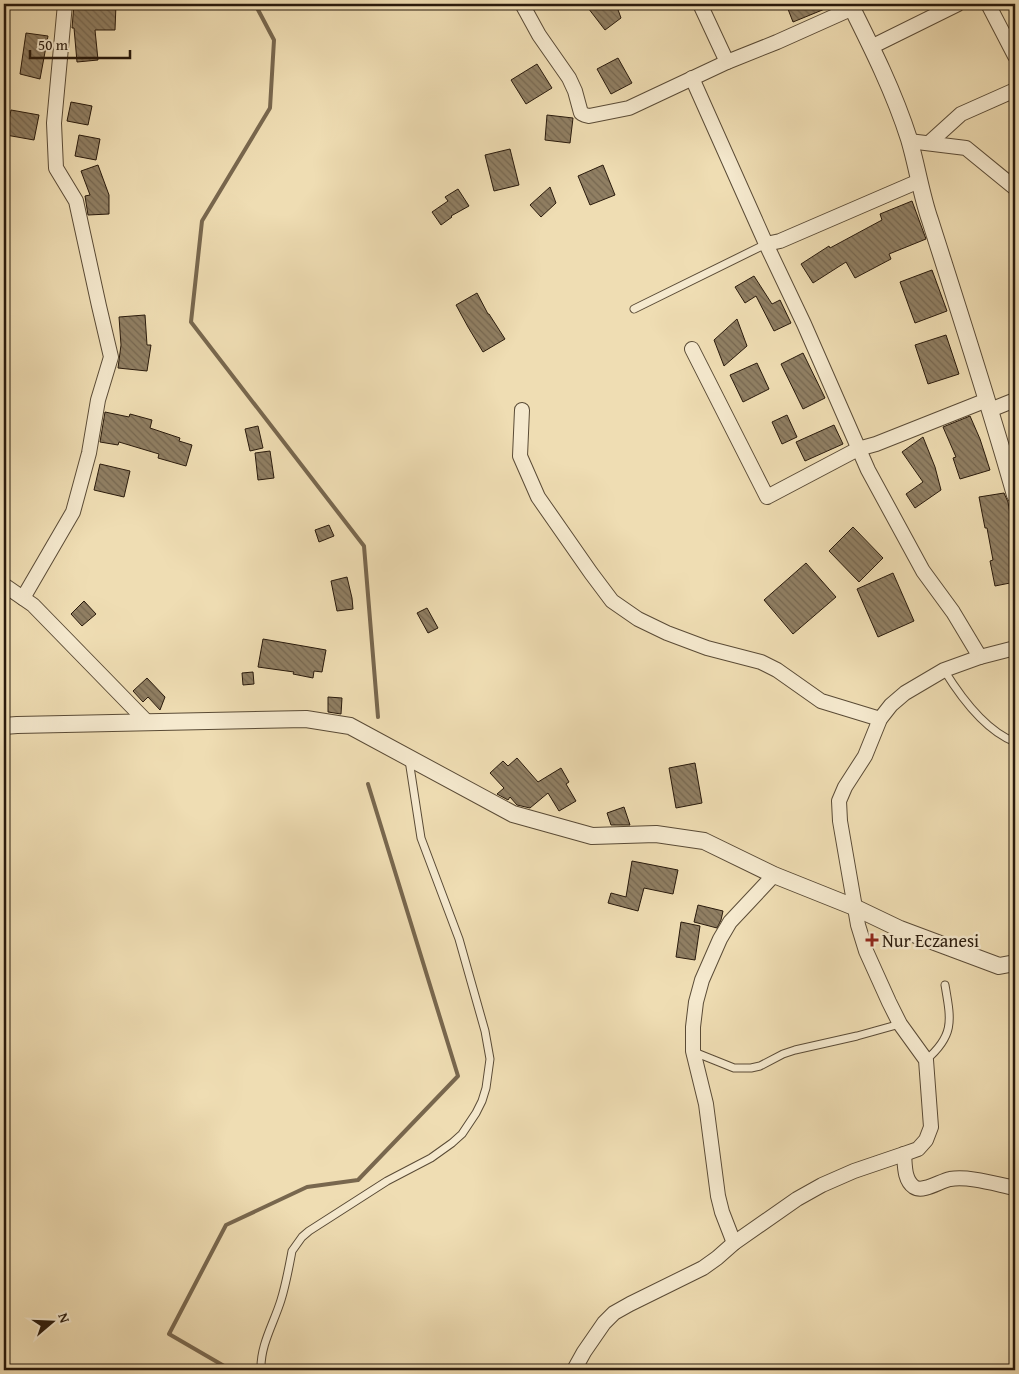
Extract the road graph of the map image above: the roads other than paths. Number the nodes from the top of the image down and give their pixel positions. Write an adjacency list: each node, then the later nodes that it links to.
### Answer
1 (65, 4): 25 (street)
2 (522, 4): 10 (street)
3 (700, 4): 9 (street)
4 (958, 4): 7 (street)
5 (988, 4): 8 (street)
6 (851, 6): 7 (street); 9 (street)
7 (871, 47): 12 (street)
8 (1015, 56)
9 (727, 62): 10 (street)
10 (692, 78): 16 (street)
11 (1015, 90): 13 (street)
12 (910, 141): 13 (street); 14 (street)
13 (929, 144): 15 (street)
14 (919, 181): 16 (street); 20 (street)
15 (1015, 188)
16 (766, 244): 17 (lane); 22 (street)
17 (634, 309)
18 (692, 348): 22 (street)
19 (1015, 400): 20 (street)
20 (989, 405): 22 (street); 23 (street)
21 (522, 410): 29 (street)
22 (858, 449): 27 (street)
23 (1015, 495)
24 (4, 585): 25 (street)
25 (23, 598): 30 (street)
26 (1015, 648): 27 (street)
27 (980, 657): 28 (street)
28 (944, 670): 29 (street); 32 (lane)
29 (880, 719): 35 (street)
30 (148, 723): 31 (street); 33 (street)
31 (4, 726)
32 (1015, 742)
33 (409, 758): 34 (street); 44 (lane)
34 (774, 875): 35 (street); 39 (street)
35 (854, 907): 36 (street); 38 (street)
36 (1015, 963)
37 (945, 985): 40 (lane)
38 (900, 1024): 39 (lane); 40 (street)
39 (694, 1051): 43 (street)
40 (926, 1060): 41 (street)
41 (904, 1154): 42 (street); 43 (street)
42 (1015, 1188)
43 (734, 1243): 45 (street)
44 (261, 1370)
45 (574, 1370)

